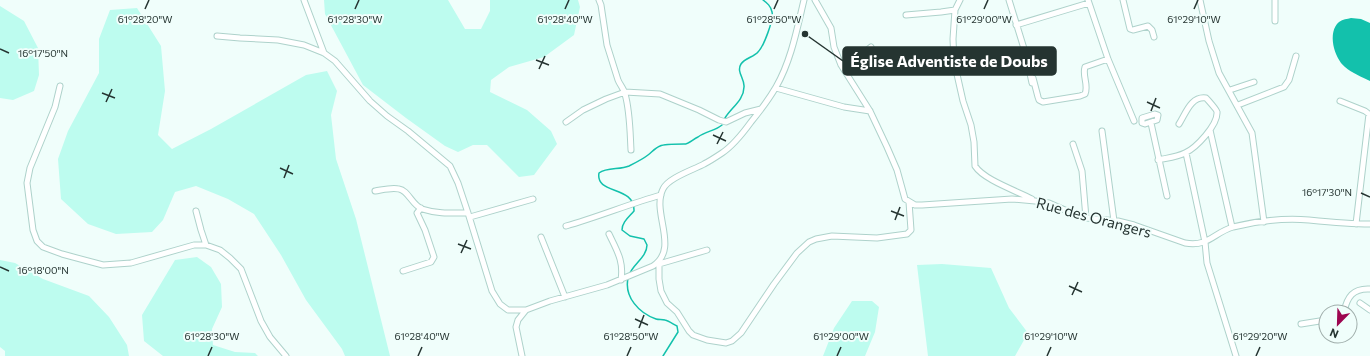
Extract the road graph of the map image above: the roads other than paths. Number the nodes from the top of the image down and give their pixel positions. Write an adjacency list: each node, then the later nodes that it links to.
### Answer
1 (304, 0): 18 (street)
2 (599, 0): 27 (street)
3 (804, 0): 25 (street)
4 (815, 0): 21 (street)
5 (960, 0): 11 (street)
6 (1009, 0): 14 (street)
7 (1123, 0): 16 (street)
8 (1200, 0): 26 (street)
9 (1275, 0): 13 (street)
10 (1089, 2): 14 (street); 20 (street)
11 (955, 10): 12 (street); 47 (street)
12 (906, 15)
13 (1275, 21)
14 (1016, 25): 28 (street)
15 (217, 36): 18 (street)
16 (1154, 37)
17 (870, 47): 21 (street)
18 (324, 53): 51 (street)
19 (1296, 56): 30 (street)
20 (1108, 59): 22 (street); 33 (street)
21 (841, 65): 32 (street)
22 (1033, 78)
23 (1254, 82): 26 (street)
24 (60, 86): 62 (street)
25 (776, 88): 31 (street); 32 (street)
26 (1230, 90): 30 (street)
27 (625, 92): 31 (street); 34 (street); 40 (street)
28 (1035, 100)
29 (1340, 101): 55 (street)
30 (1238, 105): 54 (street)
31 (761, 109): 44 (street)
32 (870, 111): 48 (street)
33 (1134, 121)
34 (566, 122)
35 (1151, 123): 42 (street)
36 (1179, 124): 37 (street)
37 (1210, 130): 41 (street); 58 (street)
38 (1102, 131): 53 (street)
39 (1073, 144): 52 (street)
40 (631, 150)
41 (1186, 153): 42 (street); 61 (street)
42 (1158, 160): 45 (street)
43 (375, 191): 49 (street)
44 (661, 195): 57 (street); 64 (street)
45 (1167, 196)
46 (533, 199): 51 (street)
47 (1035, 201): 48 (street, Rue des Orangers); 52 (street, Rue des Orangers)
48 (909, 202): 64 (street)
49 (421, 208): 51 (street); 65 (street)
50 (196, 211): 62 (street)
51 (469, 215): 71 (street)
52 (1086, 218): 53 (street, Rue des Orangers)
53 (1114, 221): 61 (street, Rue des Orangers)
54 (1264, 222): 55 (street, Rue des Orangers); 58 (street, Rue des Orangers)
55 (1356, 224): 56 (street, Rue des Orangers)
56 (1370, 224)
57 (566, 226)
58 (1232, 227): 61 (street, Rue des Orangers)
59 (609, 234): 66 (street)
60 (541, 237): 68 (street)
61 (1205, 242): 77 (street)
62 (206, 245): 75 (street)
63 (707, 250): 64 (street)
64 (659, 263): 66 (street)
65 (403, 271)
66 (623, 279): 68 (street)
67 (1370, 289): 70 (street)
68 (565, 297): 71 (street)
69 (1360, 303): 72 (street)
70 (1346, 304)
71 (526, 310): 76 (street)
72 (1370, 310)
73 (1318, 321): 74 (street)
74 (1301, 324)
75 (286, 356)
76 (522, 356)
77 (1236, 356)

